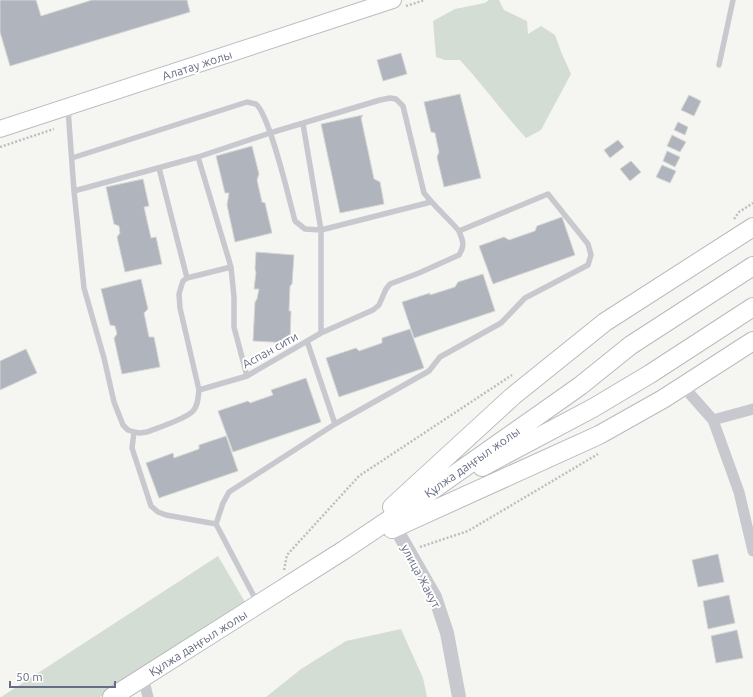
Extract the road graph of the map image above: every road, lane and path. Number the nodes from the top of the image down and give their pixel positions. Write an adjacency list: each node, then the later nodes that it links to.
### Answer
1 (393, 0): 4 (main road, Алатау жолы)
2 (733, 0): 3 (lane)
3 (719, 65)
4 (68, 107): 6 (main road, Алатау жолы); 9 (lane)
5 (303, 124): 7 (lane); 12 (lane); 14 (lane)
6 (0, 129)
7 (270, 133): 8 (lane); 9 (lane); 14 (lane)
8 (198, 157): 10 (lane); 17 (lane)
9 (72, 158): 11 (lane)
10 (159, 168): 11 (lane); 18 (lane)
11 (74, 191): 29 (lane)
12 (431, 202): 14 (lane); 15 (lane)
13 (753, 227): 34 (main road)
14 (321, 230): 20 (lane)
15 (459, 231): 20 (lane, Аспан сити); 28 (lane)
16 (753, 266): 31 (main road, Құлжа даңғыл жолы)
17 (231, 267): 18 (lane); 23 (lane)
18 (187, 278): 25 (lane)
19 (753, 307): 31 (main road, Құлжа даңғыл жолы)
20 (321, 333): 21 (lane, Аспан сити)
21 (307, 341): 23 (lane, Аспан сити); 28 (lane)
22 (753, 341): 24 (main road)
23 (247, 376): 25 (lane, Аспан сити)
24 (683, 386): 27 (street); 33 (main road)
25 (199, 390): 29 (lane)
26 (753, 409): 27 (street)
27 (713, 420): 36 (street)
28 (335, 424): 32 (lane)
29 (134, 432): 32 (lane)
30 (604, 450): 35 (path)
31 (414, 503): 34 (main road)
32 (216, 524): 37 (lane)
33 (395, 527): 34 (main road); 35 (street, улица Жакут)
34 (344, 550): 37 (main road, Құлжа даңғыл жолы)
35 (408, 551): 41 (street, улица Жакут)
36 (753, 551)
37 (258, 604): 38 (main road, Құлжа даңғыл жолы)
38 (143, 677): 39 (main road, Құлжа даңғыл жолы); 40 (street)
39 (112, 697)
40 (148, 697)
41 (459, 697)

